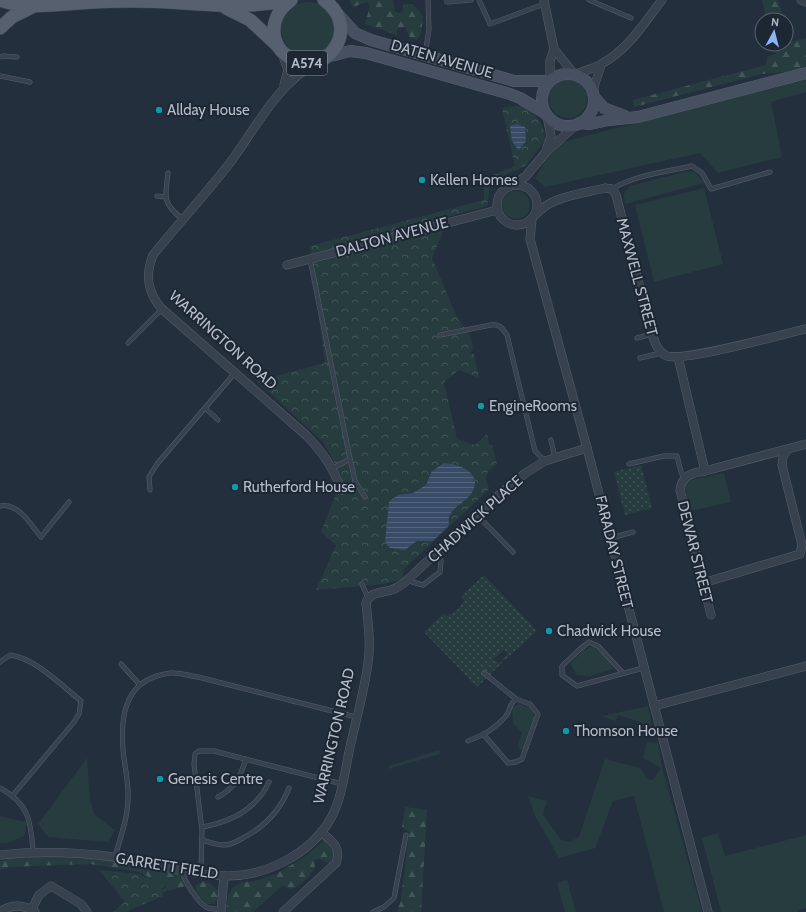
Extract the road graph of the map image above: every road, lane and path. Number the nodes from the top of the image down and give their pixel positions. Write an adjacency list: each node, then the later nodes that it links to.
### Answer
1 (0, 0): 13 (main road, A574)
2 (290, 0): 14 (main road, A574); 18 (main road, A574)
3 (324, 0): 15 (main road)
4 (428, 0): 20 (lane)
5 (447, 0): 6 (lane)
6 (471, 0)
7 (479, 0): 11 (lane)
8 (589, 0): 16 (lane)
9 (662, 0): 24 (street)
10 (801, 0): 12 (street)
11 (544, 2): 19 (street)
12 (806, 2)
13 (32, 7): 14 (main road, A574); 17 (main road, A574)
14 (223, 7): 18 (main road, A574)
15 (334, 7): 20 (street, DATEN AVENUE); 23 (main road, A574)
16 (631, 18)
17 (0, 28)
18 (279, 48): 23 (main road, A574); 30 (street, WARRINGTON ROAD)
19 (554, 49): 26 (street); 28 (street)
20 (424, 56): 28 (street, DATEN AVENUE)
21 (0, 57): 22 (lane)
22 (17, 58)
23 (325, 58): 30 (street, WARRINGTON ROAD); 32 (street, DATEN AVENUE)
24 (601, 65): 26 (street); 31 (street)
25 (806, 73): 33 (street)
26 (575, 75): 28 (street); 31 (street)
27 (0, 76): 29 (lane)
28 (550, 80): 32 (street)
29 (30, 82)
30 (283, 88): 47 (street, WARRINGTON ROAD)
31 (594, 97): 33 (street); 34 (street)
32 (546, 114): 34 (street); 35 (street)
33 (629, 118): 34 (street)
34 (578, 124): 35 (street)
35 (546, 152): 36 (street)
36 (531, 171): 39 (street); 41 (street)
37 (770, 172): 40 (lane)
38 (168, 173): 43 (lane)
39 (512, 185): 41 (street); 45 (street)
40 (612, 189): 44 (street); 54 (street, MAXWELL STREET)
41 (533, 193): 44 (street); 46 (street)
42 (157, 196): 43 (lane)
43 (166, 197): 47 (lane)
44 (554, 200): 46 (street)
45 (497, 210): 48 (street); 50 (street, DALTON AVENUE)
46 (533, 217): 48 (street); 49 (street, FARADAY STREET)
47 (182, 219): 52 (street, WARRINGTON ROAD)
48 (514, 225): 49 (street)
49 (530, 239): 66 (street, FARADAY STREET)
50 (310, 259): 51 (street, DALTON AVENUE); 69 (lane)
51 (287, 265)
52 (162, 309): 57 (lane); 61 (street, WARRINGTON ROAD)
53 (806, 329): 59 (street)
54 (652, 334): 56 (lane); 58 (street, MAXWELL STREET)
55 (440, 335): 70 (lane)
56 (637, 338)
57 (128, 343)
58 (662, 353): 59 (street, MAXWELL STREET); 60 (lane)
59 (678, 357): 73 (street)
60 (640, 358)
61 (234, 374): 62 (lane); 72 (street, WARRINGTON ROAD)
62 (205, 408): 63 (lane); 75 (lane)
63 (218, 420)
64 (551, 440): 68 (lane)
65 (806, 444): 67 (street, DEWAR STREET)
66 (587, 448): 68 (street, CHADWICK PLACE); 82 (street, FARADAY STREET)
67 (787, 450): 73 (street, DEWAR STREET); 86 (street)
68 (555, 458): 70 (street, CHADWICK PLACE)
69 (350, 459): 72 (lane); 77 (lane)
70 (545, 461): 80 (street, CHADWICK PLACE)
71 (629, 464): 74 (lane)
72 (333, 468): 76 (street, WARRINGTON ROAD)
73 (705, 470): 74 (street, DEWAR STREET)
74 (684, 478): 86 (street, DEWAR STREET)
75 (150, 490)
76 (342, 490)
77 (365, 497)
78 (69, 502): 79 (lane)
79 (0, 506)
80 (478, 515): 83 (street, CHADWICK PLACE); 84 (lane)
81 (633, 532): 82 (lane)
82 (610, 538): 93 (street, FARADAY STREET)
83 (437, 552): 85 (street, CHADWICK PLACE); 85 (lane)
84 (512, 552)
85 (409, 578): 88 (street, CHADWICK PLACE)
86 (703, 583): 89 (street, DEWAR STREET)
87 (362, 584): 88 (lane, WARRINGTON ROAD)
88 (368, 598): 99 (street, WARRINGTON ROAD)
89 (711, 615)
90 (0, 662): 107 (lane)
91 (122, 664): 96 (lane)
92 (806, 666): 98 (street)
93 (643, 668): 94 (lane); 98 (street, FARADAY STREET)
94 (622, 672): 94 (lane)
95 (484, 673): 97 (lane)
96 (140, 685): 99 (lane); 115 (lane)
97 (516, 698): 100 (lane); 100 (lane)
98 (654, 706): 125 (street, FARADAY STREET)
99 (356, 717): 104 (street, WARRINGTON ROAD)
100 (484, 735): 101 (lane)
101 (468, 741)
102 (246, 759): 104 (lane); 108 (lane); 109 (lane)
103 (268, 782): 109 (lane)
104 (342, 784): 110 (street, WARRINGTON ROAD)
105 (0, 788): 107 (lane)
106 (289, 788): 112 (lane)
107 (13, 795): 113 (lane)
108 (218, 797)
109 (202, 827): 112 (lane)
110 (321, 832): 118 (street, GARRETT FIELD); 123 (street)
111 (406, 835): 124 (lane)
112 (202, 840): 117 (lane)
113 (33, 852): 114 (street, GARRETT FIELD); 115 (street, GARRETT FIELD)
114 (0, 854)
115 (115, 857): 116 (street, GARRETT FIELD)
116 (182, 870): 117 (street, GARRETT FIELD); 120 (lane)
117 (201, 873): 118 (street, GARRETT FIELD)
118 (224, 876): 120 (street)
119 (34, 911): 121 (street); 122 (street)
120 (221, 911)
121 (0, 912)
122 (87, 912)
123 (283, 912)
124 (373, 912)
125 (708, 912)

